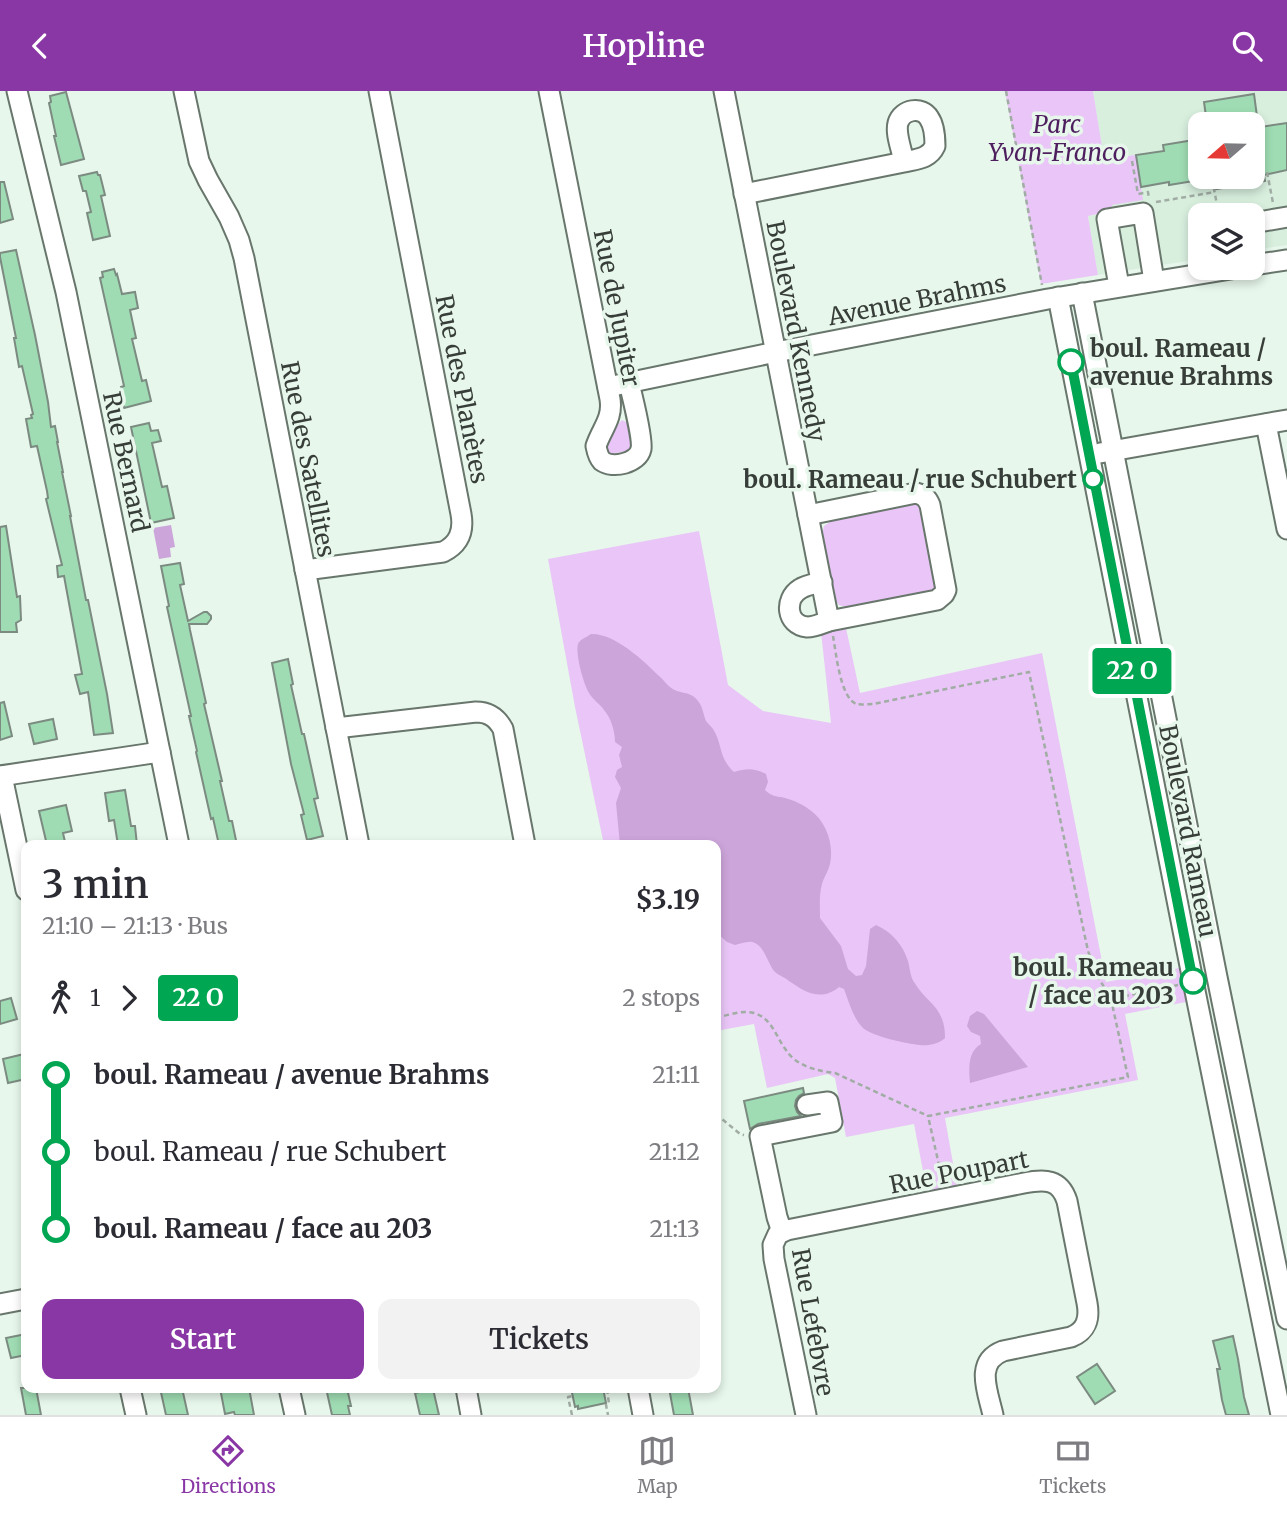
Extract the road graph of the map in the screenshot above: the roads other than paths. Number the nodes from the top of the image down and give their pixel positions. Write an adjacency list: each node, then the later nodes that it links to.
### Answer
1 (17, 91): 30 (street, Rue Bernard)
2 (184, 91): 24 (street, Rue des Satellites)
3 (379, 91): 24 (street, Rue des Planètes)
4 (549, 91): 17 (street, Rue de Jupiter)
5 (724, 91): 7 (street, Boulevard Kennedy)
6 (904, 162): 7 (street)
7 (744, 194): 15 (street, Boulevard Kennedy)
8 (1287, 260): 9 (street)
9 (1265, 263)
10 (1188, 274): 11 (street, Avenue Brahms)
11 (1154, 281): 12 (street, Avenue Brahms); 12 (street)
12 (1119, 286): 13 (street, Avenue Brahms)
13 (1082, 293): 14 (street, Avenue Brahms); 20 (street, Boulevard Rameau)
14 (1058, 297): 15 (street, Avenue Brahms); 21 (street, Boulevard Rameau)
15 (776, 352): 16 (street, Avenue Brahms); 22 (street, Boulevard Kennedy)
16 (629, 383): 17 (street, Avenue Brahms); 17 (street, Rue de Jupiter)
17 (608, 387)
18 (1287, 420): 19 (street)
19 (1266, 424): 20 (street); 23 (street)
20 (1113, 450): 21 (street); 28 (street, Boulevard Rameau)
21 (1089, 455): 29 (street, Boulevard Rameau)
22 (808, 515): 25 (street, Boulevard Kennedy); 26 (street)
23 (1287, 529)
24 (305, 570): 27 (street, Rue des Satellites)
25 (822, 582): 26 (street, Boulevard Kennedy); 26 (street)
26 (831, 625)
27 (336, 728): 33 (street, Rue des Satellites); 34 (street)
28 (1171, 746): 29 (street); 36 (street, Boulevard Rameau)
29 (1148, 751): 37 (street, Boulevard Rameau)
30 (160, 752): 31 (street); 32 (street, Rue Bernard)
31 (1, 776): 35 (street)
32 (178, 840)
33 (358, 840)
34 (524, 840)
35 (21, 867)
36 (1217, 977): 37 (street); 40 (street, Boulevard Rameau)
37 (1189, 982): 41 (street, Boulevard Rameau)
38 (807, 1105): 39 (street, Rue Lefebvre)
39 (779, 1235): 53 (street, Rue Lefebvre); 54 (street, Rue Poupart)
40 (1276, 1262): 41 (street); 44 (street, Boulevard Rameau)
41 (1251, 1267): 55 (street, Boulevard Rameau)
42 (21, 1300): 43 (street)
43 (0, 1304)
44 (1287, 1319)
45 (131, 1393): 49 (street)
46 (290, 1393): 50 (street)
47 (467, 1393): 51 (street)
48 (639, 1393): 52 (street)
49 (136, 1415)
50 (295, 1415)
51 (471, 1415)
52 (643, 1415)
53 (806, 1415)
54 (993, 1415)
55 (1281, 1415)

